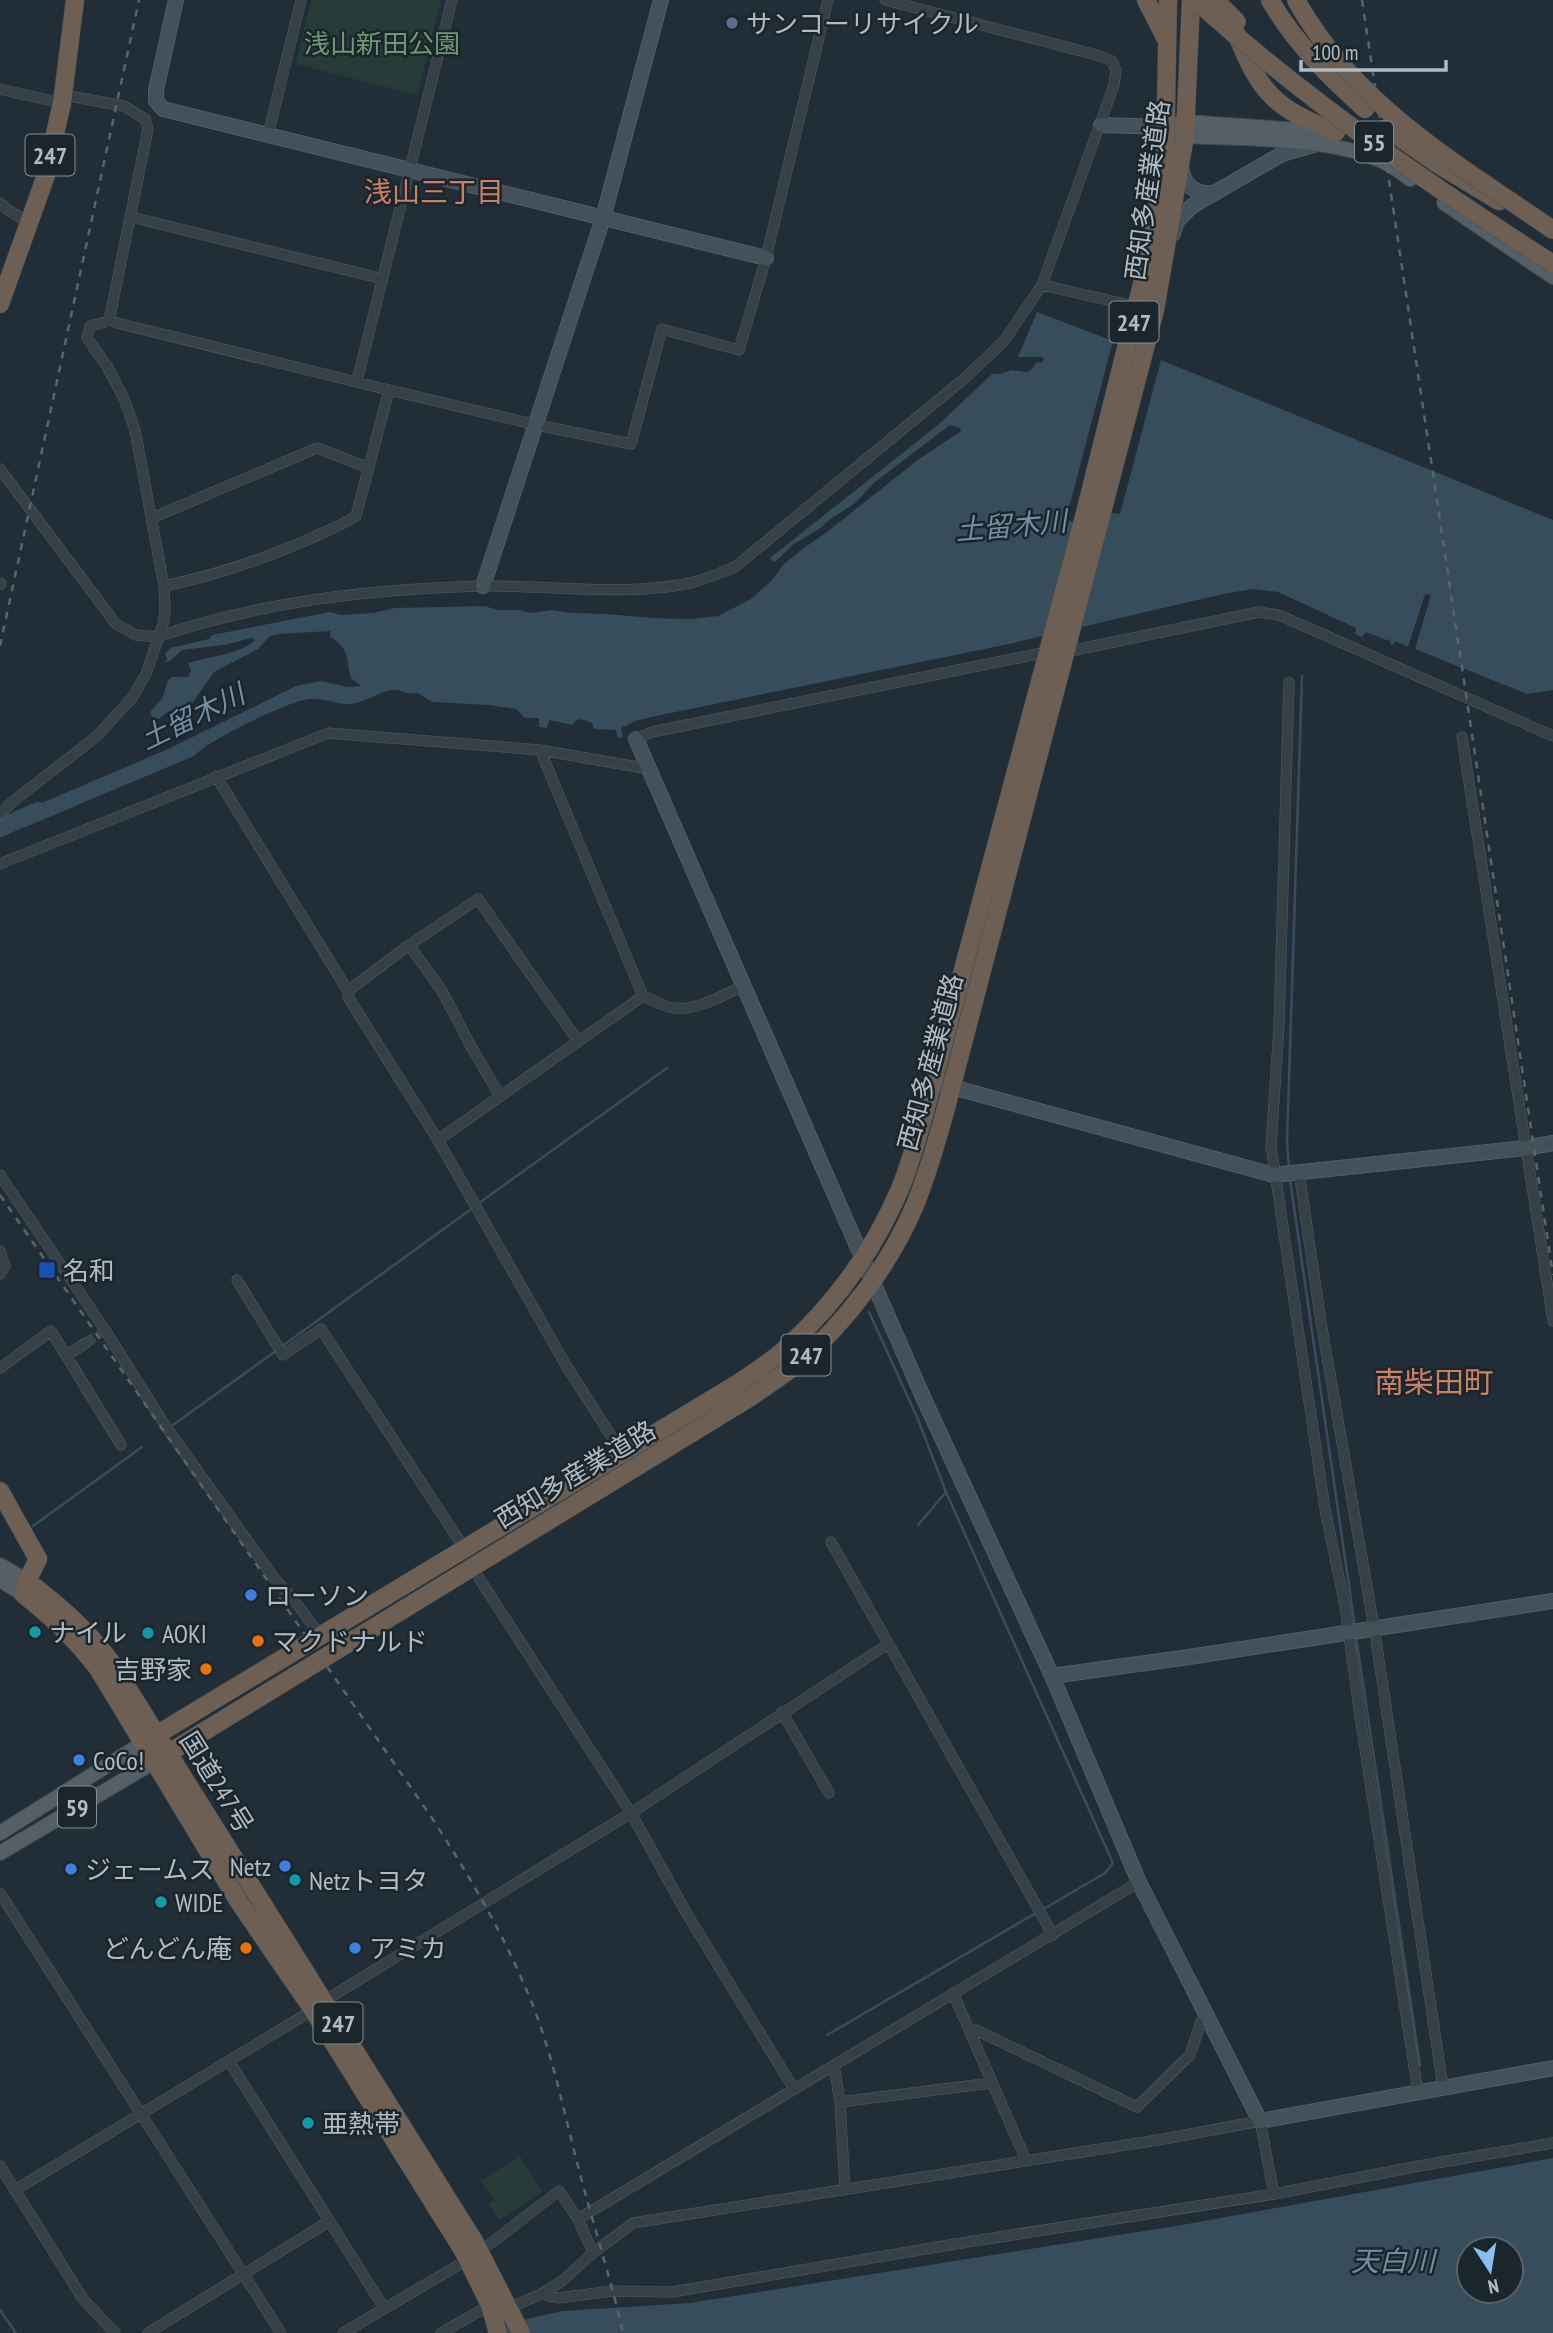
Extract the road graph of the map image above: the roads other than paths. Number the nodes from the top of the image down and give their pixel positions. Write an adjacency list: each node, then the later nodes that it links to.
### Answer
1 (75, 0): 16 (highway, 247)
2 (176, 0): 21 (street)
3 (301, 0): 21 (street)
4 (452, 0): 26 (street)
5 (661, 0): 30 (street)
6 (828, 0): 34 (street)
7 (885, 0): 17 (street)
8 (1146, 0): 14 (highway)
9 (1168, 0): 14 (highway, 西知多産業道路 / 247)
10 (1224, 0): 20 (highway)
11 (1270, 0): 32 (highway, bridge)
12 (1296, 0): 32 (highway, bridge)
13 (1200, 1): 19 (highway, 西知多産業道路 / 247); 33 (highway, bridge); 35 (highway, bridge)
14 (1168, 42): 18 (highway, 西知多産業道路 / 247)
15 (0, 89): 16 (street)
16 (62, 99): 29 (street); 31 (highway, 247)
17 (1101, 125): 18 (street); 38 (street)
18 (1166, 127): 19 (main road, 55); 40 (highway, 西知多産業道路 / 247)
19 (1186, 129): 20 (main road, 55); 22 (main road, 55); 24 (highway, 西知多産業道路 / 247)
20 (1336, 132): 33 (main road, 55)
21 (268, 135): 26 (street)
22 (1262, 140): 23 (main road, 55); 25 (street)
23 (1319, 144): 25 (street); 36 (main road, 55)
24 (1181, 162): 27 (street); 40 (highway, 西知多産業道路 / 247)
25 (1266, 163): 27 (street)
26 (410, 170): 30 (street); 37 (street)
27 (1216, 192): 40 (street)
28 (3, 210): 31 (street)
29 (131, 216): 37 (street); 41 (street)
30 (603, 218): 34 (street); 44 (street)
31 (28, 222): 39 (highway, 247)
32 (1553, 231)
33 (1553, 254)
34 (766, 258): 44 (street)
35 (1553, 264)
36 (1553, 277)
37 (383, 279): 42 (street)
38 (1042, 285): 40 (street); 49 (street)
39 (0, 304)
40 (1146, 308): 51 (highway, 西知多産業道路 / 247); 51 (highway, 西知多産業道路 / 247)
41 (109, 321): 42 (street); 47 (street)
42 (357, 381): 43 (street)
43 (389, 390): 44 (street); 45 (street)
44 (537, 425): 49 (street)
45 (369, 468): 47 (street); 48 (street)
46 (0, 469): 50 (street)
47 (152, 518): 48 (street)
48 (164, 586): 50 (street)
49 (483, 586): 50 (street)
50 (157, 637): 59 (street)
51 (1057, 648): 53 (street); 55 (street); 66 (highway, 西知多産業道路 / 247); 67 (highway, 西知多産業道路 / 247)
52 (1289, 682): 74 (street)
53 (1553, 736)
54 (1462, 737): 71 (street)
55 (636, 739): 57 (street)
56 (540, 750): 57 (street); 58 (street); 64 (street)
57 (649, 769): 62 (street)
58 (216, 776): 60 (street); 63 (street)
59 (0, 814)
60 (0, 864)
61 (409, 945): 63 (street); 65 (street); 68 (street)
62 (743, 986): 64 (street); 76 (street)
63 (348, 991): 69 (street)
64 (643, 996): 65 (street)
65 (578, 1041): 68 (street)
66 (933, 1082): 67 (street); 76 (highway, 西知多産業道路 / 247)
67 (952, 1087): 74 (street); 79 (highway, 西知多産業道路 / 247)
68 (500, 1096): 69 (street)
69 (438, 1140): 85 (street)
70 (1553, 1143): 71 (street)
71 (1525, 1148): 72 (street); 80 (street)
72 (1300, 1172): 74 (street); 95 (street)
73 (0, 1175): 97 (street)
74 (1274, 1175): 96 (street)
75 (0, 1251): 77 (street)
76 (864, 1259): 79 (street); 85 (highway, 西知多産業道路 / 247)
77 (0, 1274)
78 (237, 1280): 89 (street)
79 (873, 1280): 86 (highway, 西知多産業道路 / 247); 99 (street)
80 (1553, 1321)
81 (86, 1343): 82 (street)
82 (67, 1355): 83 (street); 84 (street)
83 (0, 1368)
84 (121, 1445)
85 (622, 1452): 86 (street); 89 (highway, 西知多産業道路 / 247)
86 (634, 1470): 91 (highway, 西知多産業道路 / 247)
87 (0, 1492): 93 (highway)
88 (831, 1542): 98 (street)
89 (464, 1548): 91 (street); 97 (highway, 西知多産業道路 / 247)
90 (0, 1565): 93 (main road)
91 (472, 1566): 102 (highway, 西知多産業道路 / 247); 104 (street)
92 (0, 1580): 93 (main road)
93 (25, 1587): 101 (highway, 国道247号 / 247)
94 (1553, 1601): 95 (street)
95 (1374, 1627): 96 (street); 118 (street)
96 (1349, 1631): 99 (street); 120 (street)
97 (320, 1635): 101 (highway, 西知多産業道路 / 247)
98 (888, 1644): 100 (street); 109 (street)
99 (1052, 1676): 107 (street)
100 (782, 1712): 103 (street); 104 (street)
101 (150, 1739): 102 (highway, 国道247号 / 247); 105 (main road, 59)
102 (161, 1757): 106 (main road, 59); 111 (highway, 国道247号 / 247)
103 (829, 1793)
104 (631, 1813): 111 (street); 119 (street)
105 (0, 1833)
106 (0, 1853)
107 (1139, 1882): 109 (street); 112 (street)
108 (0, 1892): 122 (street)
109 (1053, 1935): 110 (street)
110 (953, 1993): 113 (street); 115 (street)
111 (318, 2005): 114 (street); 138 (highway, 国道247号 / 247); 139 (highway, 国道247号 / 247)
112 (1206, 2018): 113 (street); 123 (street)
113 (970, 2030): 117 (street)
114 (229, 2061): 122 (street); 131 (street)
115 (834, 2065): 119 (street); 121 (street)
116 (1553, 2068): 118 (street)
117 (991, 2083): 121 (street); 125 (street)
118 (1443, 2087): 120 (street)
119 (794, 2089): 130 (street)
120 (1418, 2092): 123 (street)
121 (840, 2102): 127 (street)
122 (143, 2113): 128 (street); 135 (street)
123 (1260, 2121): 125 (street); 129 (street)
124 (1553, 2143): 129 (street)
125 (1026, 2160): 127 (street)
126 (0, 2166): 128 (street)
127 (845, 2189): 133 (street)
128 (15, 2190): 140 (street)
129 (1274, 2194): 136 (street)
130 (578, 2219): 132 (street); 133 (street)
131 (328, 2222): 135 (street); 137 (street)
132 (490, 2244)
133 (593, 2253): 136 (street)
134 (457, 2266): 137 (street)
135 (244, 2274): 141 (street); 142 (street)
136 (541, 2294): 138 (street)
137 (384, 2308): 143 (street)
138 (511, 2311): 145 (highway, 国道247号 / 247)
139 (494, 2320): 144 (street)
140 (115, 2333)
141 (148, 2333)
142 (281, 2333)
143 (343, 2333)
144 (441, 2333)
145 (521, 2333)

